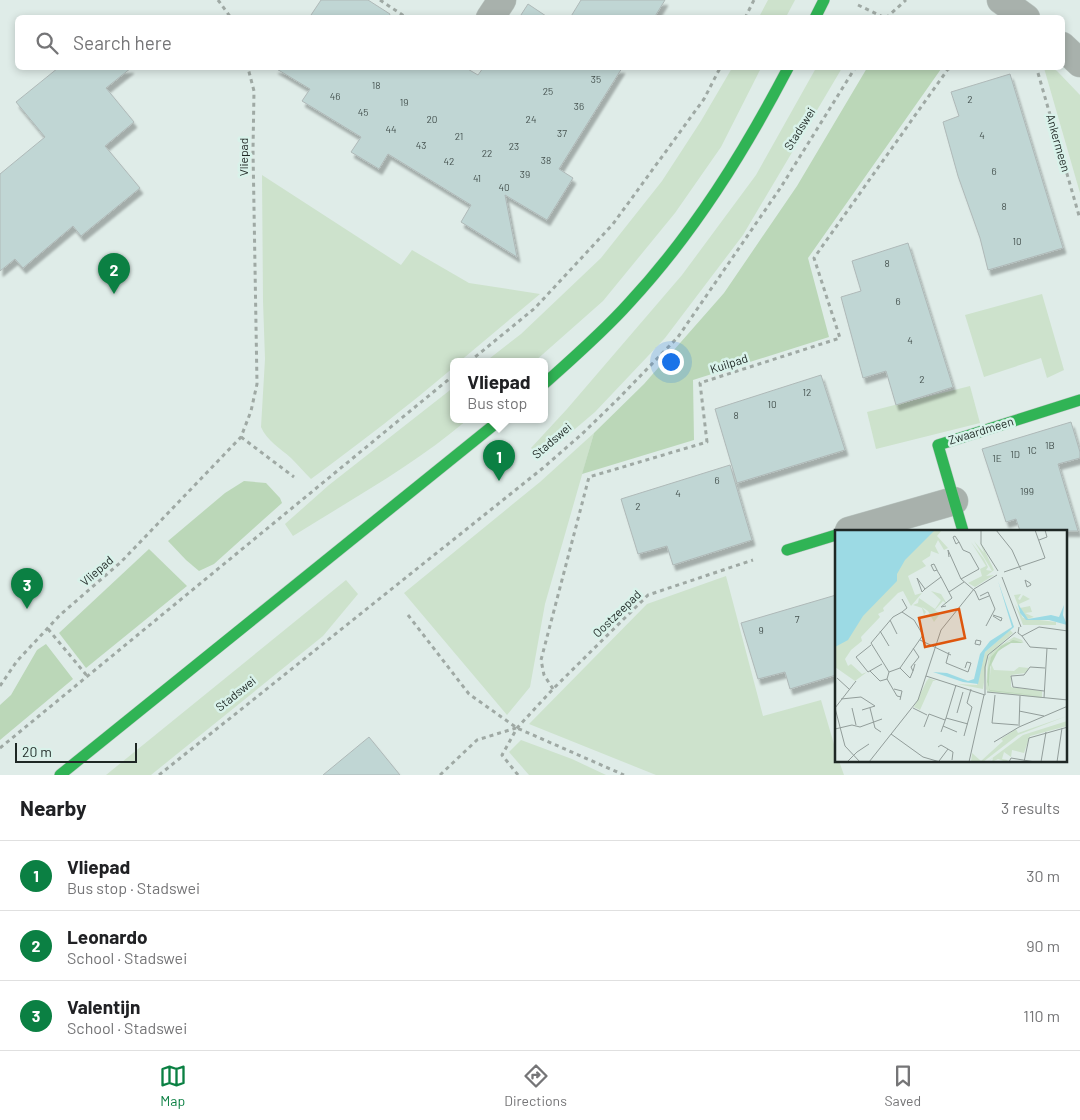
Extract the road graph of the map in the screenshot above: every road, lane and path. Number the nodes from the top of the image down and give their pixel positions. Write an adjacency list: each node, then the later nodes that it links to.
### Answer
1 (218, 0): 9 (path)
2 (380, 0): 10 (path)
3 (502, 0): 11 (street)
4 (754, 0): 12 (path)
5 (824, 0): 13 (street)
6 (906, 0): 15 (path)
7 (1000, 0): 16 (street)
8 (856, 4): 14 (path)
9 (228, 15)
10 (402, 15)
11 (492, 15)
12 (746, 15)
13 (816, 15)
14 (880, 15)
15 (889, 15)
16 (1022, 15)
17 (1065, 49): 18 (street)
18 (1080, 63)
19 (249, 70): 31 (path, Vliepad)
20 (719, 70): 26 (path)
21 (787, 70): 28 (street)
22 (854, 70): 46 (path, Stadswei)
23 (947, 70): 42 (path, Kuilpad)
24 (1037, 70): 25 (path, Ankermeen)
25 (1080, 219)
26 (474, 358)
27 (450, 378): 40 (path)
28 (548, 380)
29 (1080, 400): 33 (street, Zwaardmeen)
30 (496, 423): 45 (street)
31 (241, 437): 32 (path); 39 (path, Vliepad)
32 (294, 477)
33 (954, 501): 34 (street); 35 (street, Zwaardmeen)
34 (852, 530)
35 (963, 530)
36 (835, 535): 37 (street)
37 (787, 550): 42 (path, Oostzeepad)
38 (408, 615): 43 (path)
39 (48, 629): 40 (path); 41 (path, Vliepad)
40 (88, 677): 44 (path)
41 (0, 686)
42 (553, 689): 43 (path, Oostzeepad)
43 (517, 728): 47 (path); 48 (path, Oostzeepad); 49 (path)
44 (0, 748)
45 (60, 775)
46 (159, 775)
47 (440, 775)
48 (518, 775)
49 (624, 775)

